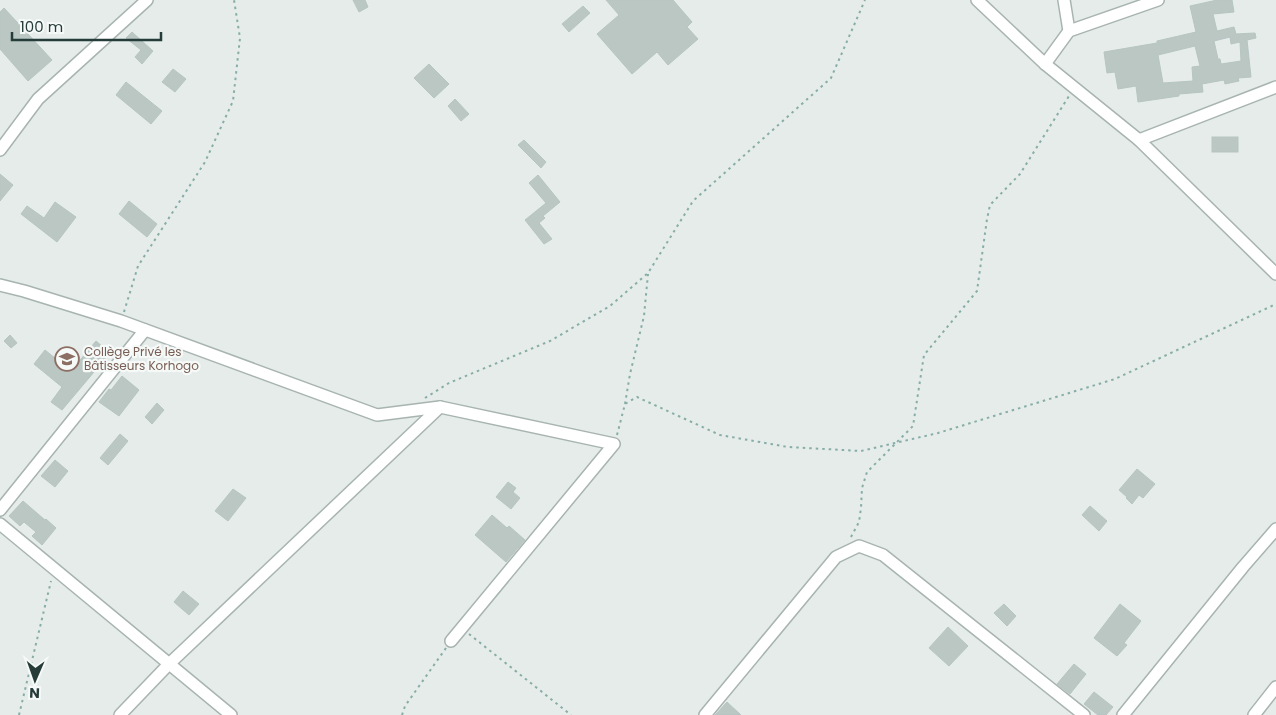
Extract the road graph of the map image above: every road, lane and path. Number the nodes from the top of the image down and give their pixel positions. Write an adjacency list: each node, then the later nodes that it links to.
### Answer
1 (147, 0): 12 (street)
2 (234, 0): 17 (path)
3 (865, 0): 13 (path)
4 (976, 0): 8 (street)
5 (1064, 0): 7 (street)
6 (1158, 0): 7 (street)
7 (1069, 31): 8 (street)
8 (1044, 64): 10 (street)
9 (1276, 87): 11 (street)
10 (1075, 88): 11 (street); 22 (path)
11 (1139, 140): 14 (street)
12 (0, 150)
13 (648, 273): 19 (path); 20 (path)
14 (1276, 274)
15 (0, 285): 17 (street)
16 (1276, 304): 22 (path)
17 (121, 321): 18 (street)
18 (145, 330): 21 (street); 24 (street)
19 (420, 402)
20 (625, 404): 22 (path); 23 (path)
21 (440, 407): 23 (street); 31 (street)
22 (898, 443): 27 (path)
23 (614, 444): 29 (street)
24 (0, 510)
25 (0, 524): 28 (street)
26 (1276, 529): 40 (street)
27 (847, 543)
28 (54, 570): 31 (street); 33 (path)
29 (461, 627): 30 (street); 37 (path)
30 (451, 641): 36 (path)
31 (168, 664): 34 (street); 35 (street)
32 (1276, 687): 41 (street)
33 (19, 715)
34 (120, 715)
35 (231, 715)
36 (402, 715)
37 (571, 715)
38 (705, 715): 39 (street)
39 (1084, 715)
40 (1123, 715)
41 (1254, 715)

